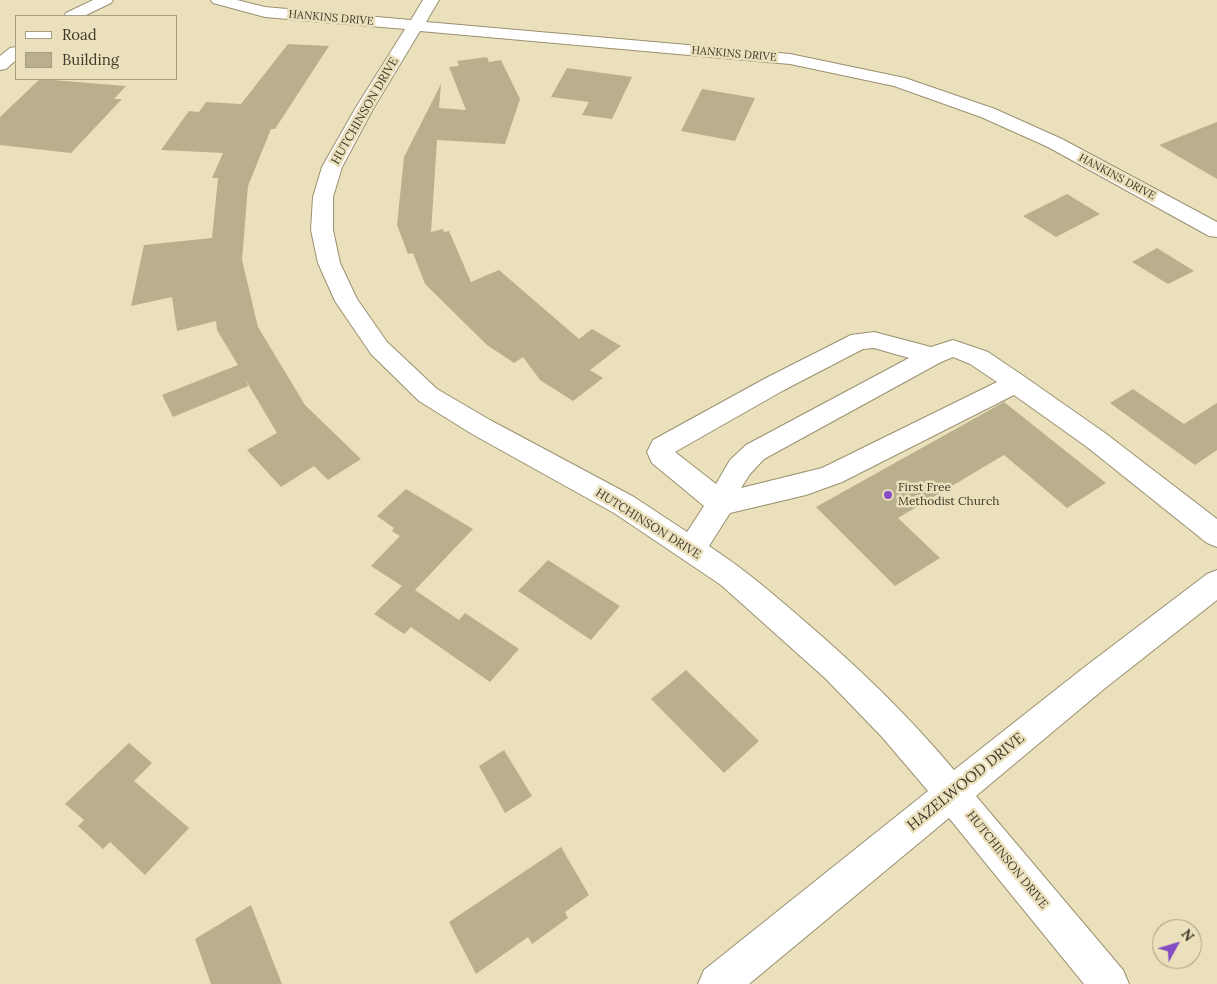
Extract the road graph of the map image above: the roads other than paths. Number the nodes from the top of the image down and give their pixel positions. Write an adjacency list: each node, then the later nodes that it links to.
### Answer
1 (105, 0): 4 (street)
2 (219, 0): 5 (street, HANKINS DRIVE)
3 (431, 0): 5 (street, HUTCHINSON DRIVE)
4 (74, 15)
5 (416, 25): 8 (street, HANKINS DRIVE); 13 (street, HUTCHINSON DRIVE)
6 (15, 53): 7 (street)
7 (0, 65)
8 (1217, 231)
9 (932, 356): 10 (street); 11 (street); 11 (street)
10 (1016, 383): 11 (street); 12 (street)
11 (721, 504): 13 (street)
12 (1217, 535)
13 (692, 550): 15 (street, HUTCHINSON DRIVE)
14 (1217, 583): 15 (street, HAZELWOOD DRIVE)
15 (952, 793): 16 (street, HAZELWOOD DRIVE); 17 (street, HUTCHINSON DRIVE)
16 (718, 984)
17 (1109, 984)

